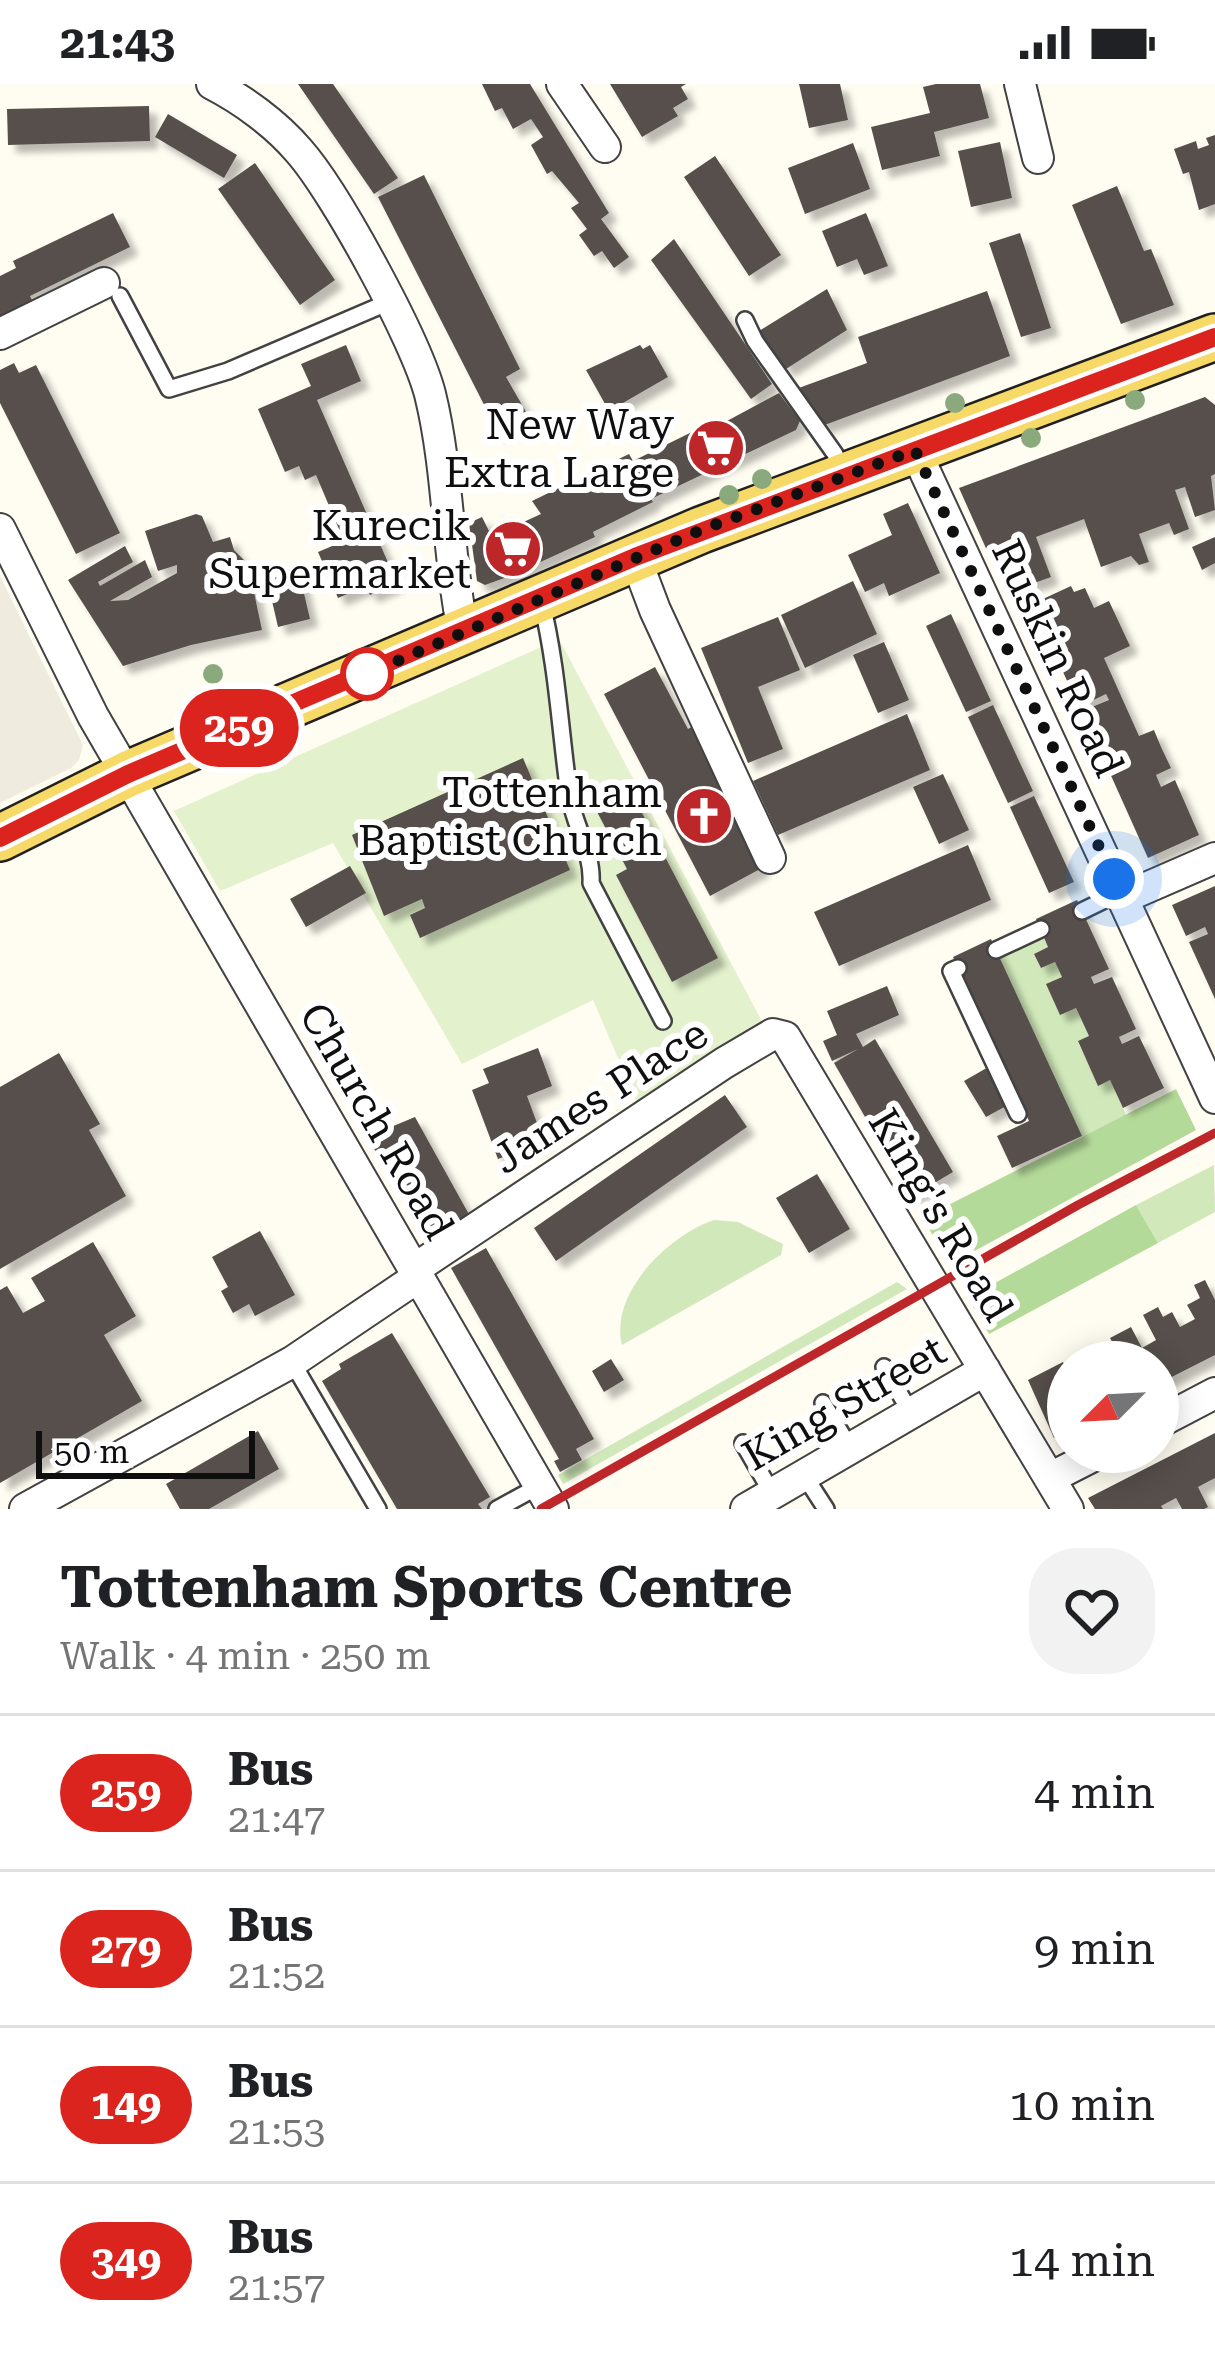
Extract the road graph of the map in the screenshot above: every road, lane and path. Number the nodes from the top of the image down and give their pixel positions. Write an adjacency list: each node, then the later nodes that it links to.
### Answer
1 (212, 84): 7 (street)
2 (562, 84): 4 (street)
3 (1019, 84): 5 (street)
4 (605, 147)
5 (1039, 158)
6 (112, 290): 7 (lane); 9 (street)
7 (388, 302): 16 (street)
8 (745, 320): 12 (lane)
9 (0, 334)
10 (1215, 337): 11 (main road)
11 (915, 450): 12 (main road); 21 (street, Ruskin Road)
12 (844, 476): 14 (main road)
13 (0, 529): 17 (street, Church Road)
14 (635, 557): 15 (main road); 20 (street)
15 (540, 598): 16 (main road); 26 (lane)
16 (464, 631): 17 (main road)
17 (128, 774): 18 (main road); 30 (street, Church Road)
18 (0, 838)
19 (1215, 857): 21 (street)
20 (770, 858)
21 (1122, 895): 22 (lane); 28 (street, Ruskin Road)
22 (1082, 910)
23 (1040, 929): 24 (lane)
24 (996, 950)
25 (958, 968): 29 (lane)
26 (663, 1021)
27 (773, 1034): 30 (street, James Place); 33 (street, King's Road)
28 (1215, 1098)
29 (1018, 1114)
30 (416, 1273): 31 (street, James Place); 44 (street, Church Road)
31 (292, 1361): 43 (street, James Place); 47 (lane)
32 (884, 1367): 37 (lane)
33 (985, 1370): 37 (street, King Street); 42 (street, King's Road)
34 (1215, 1393): 36 (street)
35 (823, 1403): 39 (lane)
36 (1179, 1412)
37 (911, 1413): 39 (street, King Street)
38 (743, 1442): 45 (lane)
39 (850, 1448): 41 (street, King Street)
40 (1060, 1473): 42 (street)
41 (804, 1474): 45 (street, King Street); 49 (lane)
42 (1050, 1478): 50 (street, King's Road)
43 (74, 1497): 46 (street, James Place)
44 (546, 1497): 48 (lane)
45 (759, 1501)
46 (25, 1509)
47 (378, 1509)
48 (497, 1509)
49 (826, 1509)
50 (1068, 1509)

